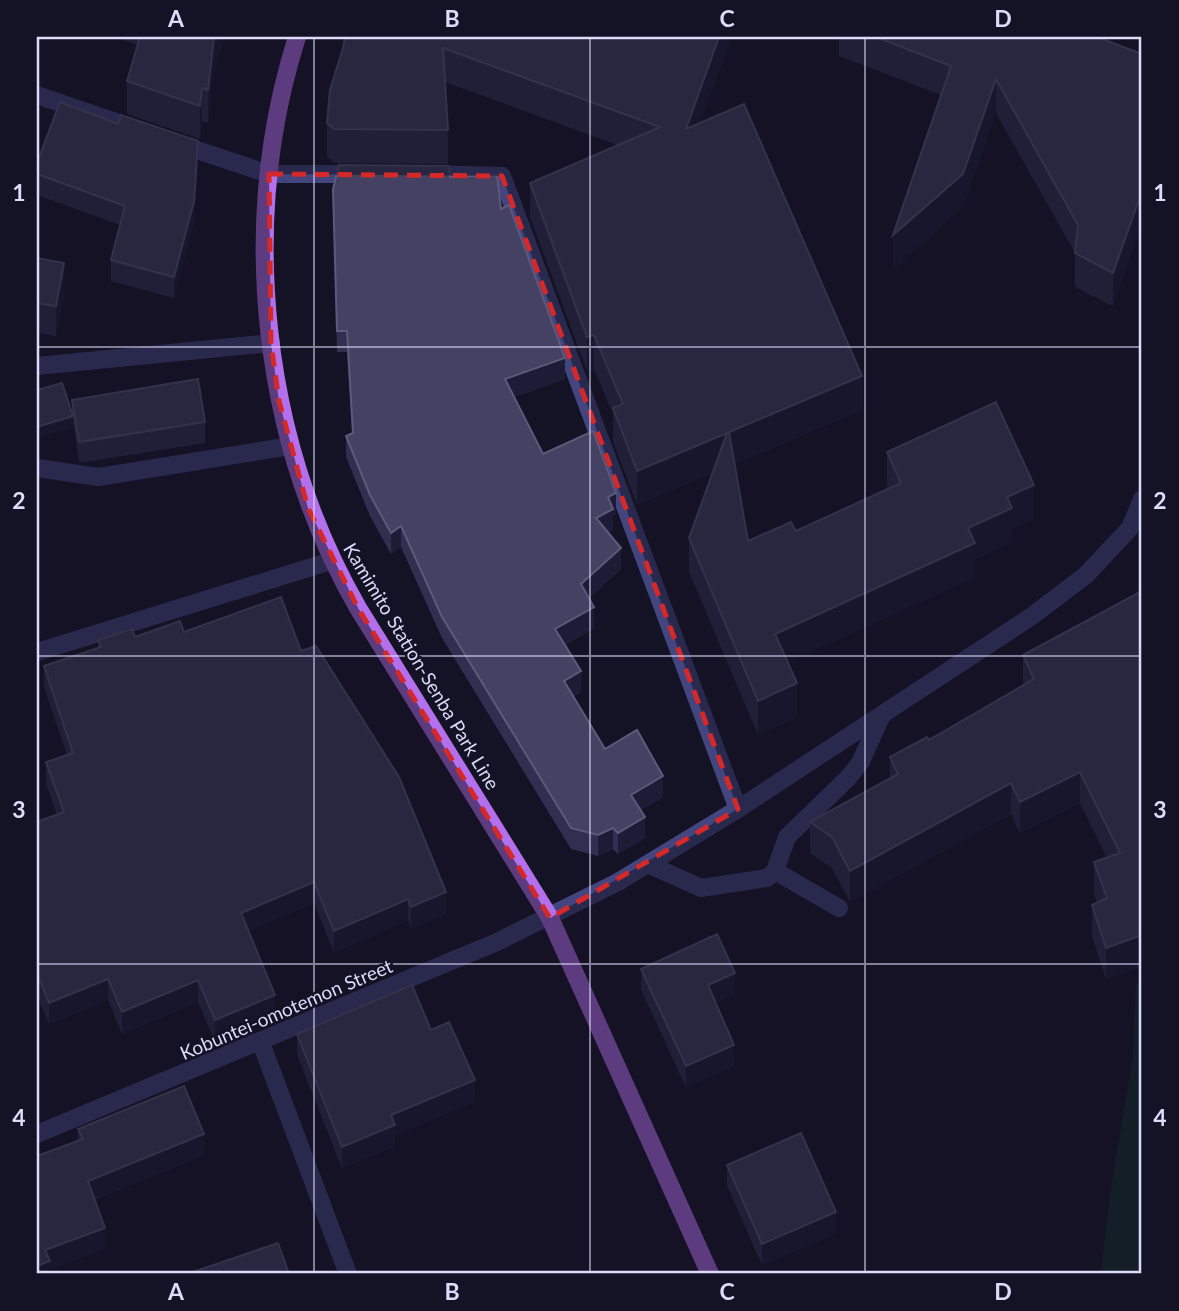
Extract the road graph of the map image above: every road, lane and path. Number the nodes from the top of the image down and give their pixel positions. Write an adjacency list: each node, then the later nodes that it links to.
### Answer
1 (297, 37): 3 (main road, Kamimito Station-Senba Park Line)
2 (37, 95): 3 (street)
3 (269, 174): 4 (street); 6 (main road, Kamimito Station-Senba Park Line)
4 (382, 174)
5 (407, 174): 15 (street)
6 (271, 344): 7 (street); 8 (main road, Kamimito Station-Senba Park Line)
7 (37, 366)
8 (290, 446): 9 (street); 12 (main road, Kamimito Station-Senba Park Line)
9 (37, 468)
10 (1142, 499): 11 (street)
11 (1136, 531): 14 (street, Kobuntei-omotemon Street)
12 (331, 561): 13 (street); 19 (main road, Kamimito Station-Senba Park Line)
13 (37, 652)
14 (882, 715): 15 (street, Kobuntei-omotemon Street); 17 (street)
15 (738, 808): 16 (street, Kobuntei-omotemon Street)
16 (648, 864): 17 (street); 19 (street, Kobuntei-omotemon Street)
17 (775, 871): 18 (street)
18 (839, 908)
19 (550, 918): 20 (street, Kobuntei-omotemon Street); 23 (main road, Kamimito Station-Senba Park Line)
20 (261, 1043): 21 (street, Kobuntei-omotemon Street); 22 (street)
21 (37, 1134)
22 (348, 1274)
23 (710, 1274)

